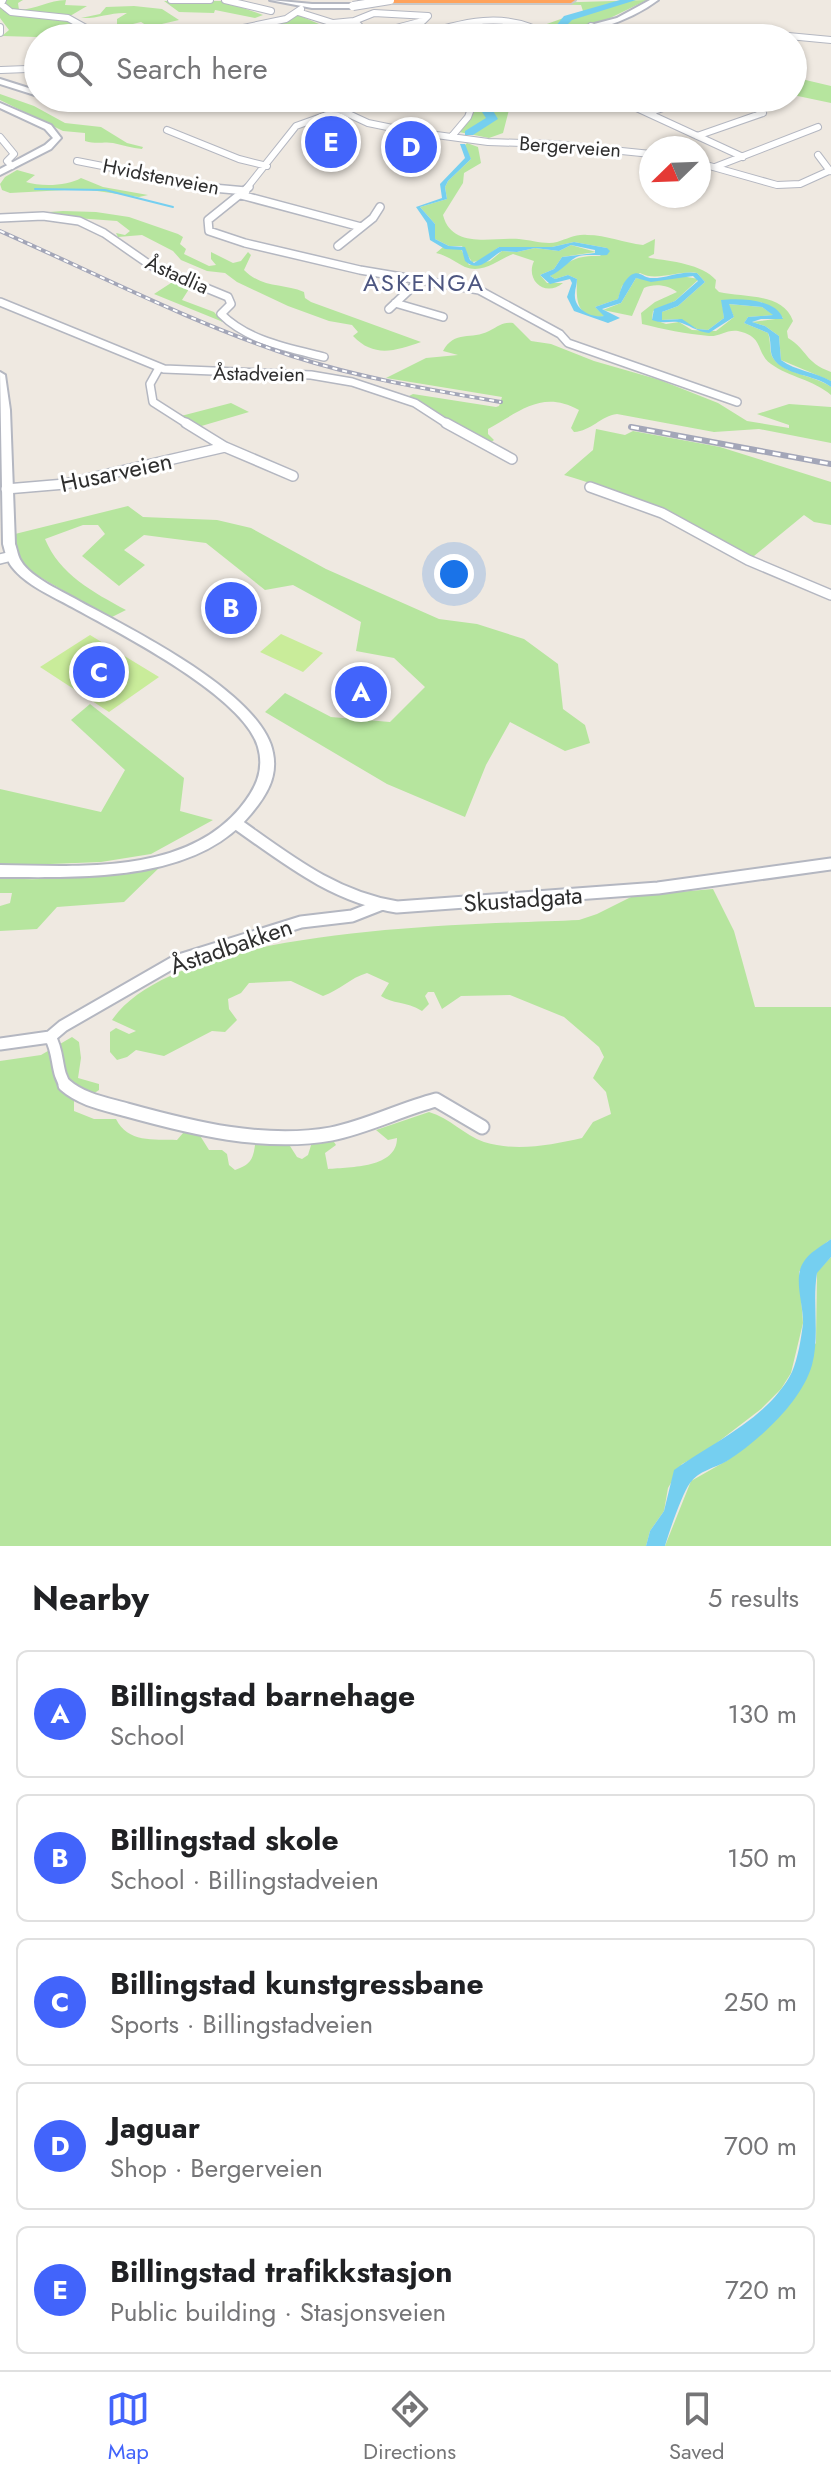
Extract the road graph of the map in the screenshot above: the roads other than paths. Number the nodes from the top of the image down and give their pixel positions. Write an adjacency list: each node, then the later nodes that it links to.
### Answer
1 (3, 0): 14 (street)
2 (171, 0): 3 (street)
3 (210, 0)
4 (225, 0): 11 (street)
5 (273, 0): 10 (main road)
6 (363, 0): 8 (highway)
7 (390, 0): 10 (main road, bridge)
8 (571, 0)
9 (655, 0): 20 (main road)
10 (305, 5): 12 (street)
11 (271, 11)
12 (298, 12): 13 (street); 15 (street)
13 (354, 21): 16 (street); 17 (street)
14 (79, 24)
15 (262, 24)
16 (357, 24)
17 (411, 24)
18 (459, 24): 19 (street)
19 (534, 24)
20 (604, 24)
21 (0, 27): 22 (street)
22 (0, 33)
23 (807, 37): 24 (street)
24 (831, 40)
25 (24, 69): 26 (street)
26 (0, 72): 28 (main road)
27 (0, 81): 28 (main road)
28 (11, 85): 29 (main road)
29 (24, 89)
30 (0, 105): 47 (main road)
31 (330, 112): 48 (street)
32 (345, 112): 39 (street)
33 (470, 112): 39 (street)
34 (651, 112): 36 (street)
35 (761, 112): 40 (street)
36 (648, 113): 40 (street)
37 (818, 127): 45 (street)
38 (167, 130): 48 (street)
39 (454, 136): 43 (street, Bergerveien)
40 (697, 136)
41 (0, 137): 47 (street)
42 (711, 142): 45 (street)
43 (639, 153)
44 (818, 155): 51 (street)
45 (743, 157): 50 (street)
46 (77, 161): 53 (street, Hvidstenveien)
47 (12, 166): 52 (main road)
48 (267, 166): 53 (street)
49 (711, 166): 50 (street)
50 (715, 167): 51 (street)
51 (830, 170)
52 (0, 172)
53 (243, 193): 56 (street, Hvidstenveien); 58 (street)
54 (380, 207): 56 (street)
55 (0, 218): 63 (street, Åstadlia)
56 (361, 227): 57 (street)
57 (338, 246)
58 (421, 279): 60 (street); 66 (street)
59 (0, 302): 64 (street, Åstadveien)
60 (411, 308): 61 (street); 62 (street)
61 (402, 317)
62 (443, 317)
63 (324, 357)
64 (159, 368): 67 (street); 68 (street, Åstadveien)
65 (0, 375): 71 (main road)
66 (737, 402)
67 (225, 447): 69 (street); 71 (street, Husarveien)
68 (512, 459)
69 (293, 476)
70 (590, 487): 73 (street)
71 (4, 494): 72 (main road)
72 (6, 558): 74 (main road)
73 (831, 595)
74 (237, 824): 76 (main road); 77 (street, Skustadgata)
75 (831, 864): 77 (street, Skustadgata)
76 (0, 871)
77 (380, 905): 78 (street, Åstadbakken)
78 (50, 1037): 79 (street, Åstadbakken); 80 (street)
79 (0, 1044)
80 (482, 1127)

